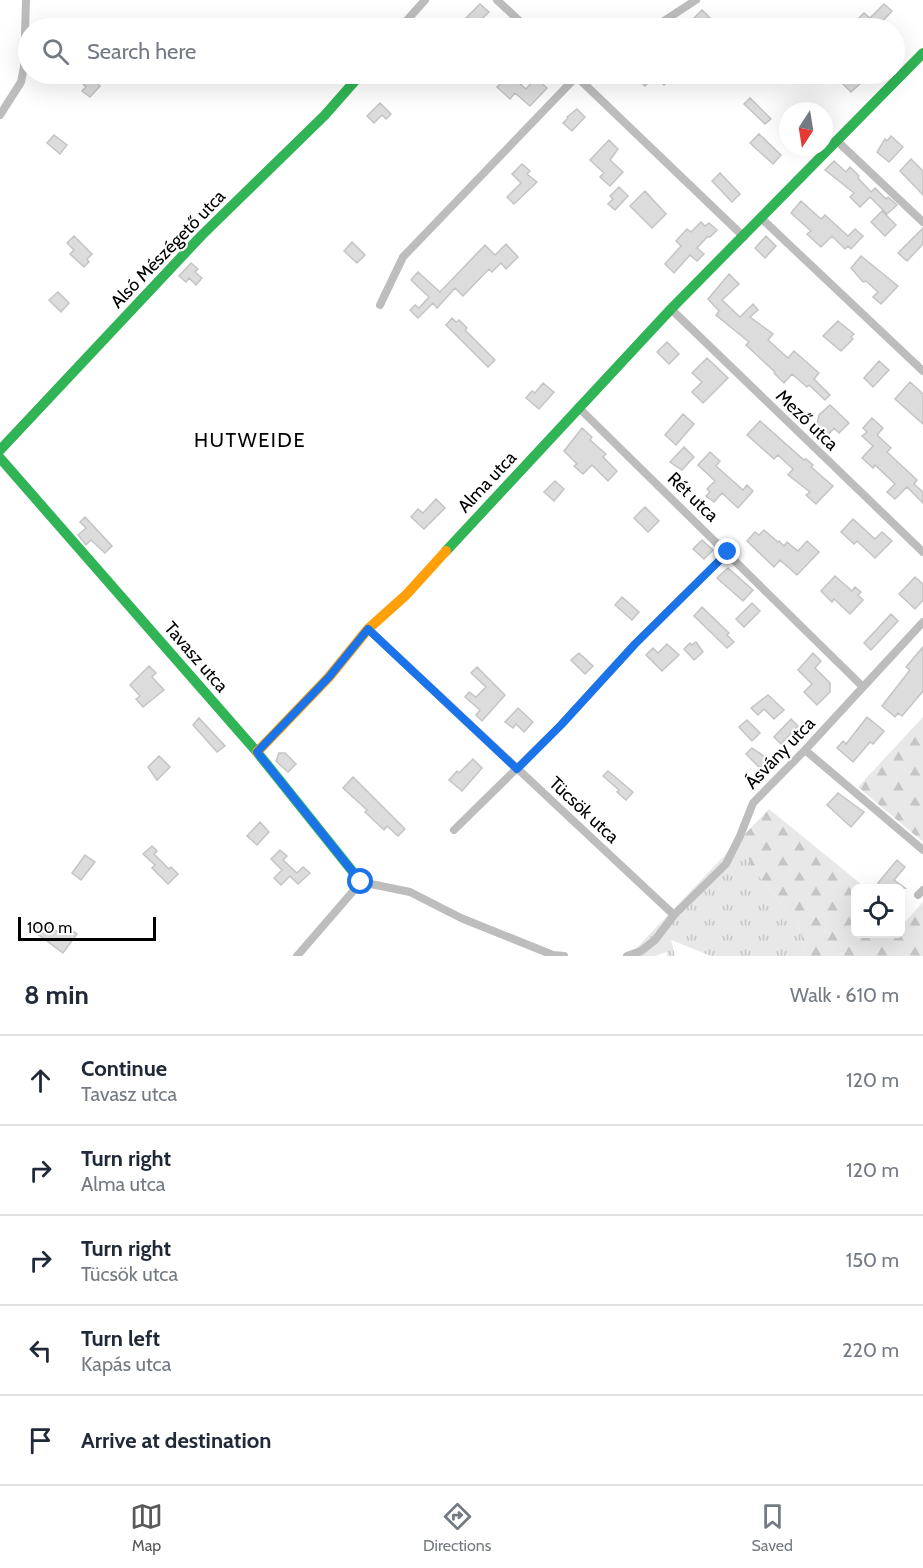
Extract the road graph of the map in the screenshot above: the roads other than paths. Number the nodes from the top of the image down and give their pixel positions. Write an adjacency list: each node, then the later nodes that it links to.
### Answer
1 (26, 0): 5 (street)
2 (425, 0): 6 (street)
3 (497, 0): 7 (street)
4 (696, 0): 8 (street)
5 (25, 18)
6 (409, 18)
7 (516, 18)
8 (668, 18)
9 (923, 53): 10 (street, Alma utca)
10 (905, 71)
11 (20, 84): 16 (street)
12 (352, 84): 25 (street, Alsó Mészégető utca)
13 (566, 84): 21 (street)
14 (585, 84): 20 (street)
15 (892, 84): 17 (street, Alma utca)
16 (0, 114)
17 (836, 140): 18 (street, Alma utca); 19 (street)
18 (762, 219): 20 (street, Alma utca); 23 (street)
19 (923, 222)
20 (744, 237): 22 (street, Alma utca)
21 (380, 305)
22 (671, 309): 24 (street, Alma utca); 28 (street, Mező utca)
23 (923, 371)
24 (578, 407): 27 (street, Rét utca); 30 (street, Alma utca)
25 (0, 450)
26 (0, 458): 33 (street, Tavasz utca)
27 (728, 552): 31 (street, Rét utca); 34 (street)
28 (923, 552)
29 (923, 622): 31 (street, Ásvány utca)
30 (368, 629): 33 (street, Alma utca); 34 (street, Tücsök utca)
31 (862, 686): 32 (street, Ásvány utca)
32 (806, 750): 36 (street); 38 (street, Ásvány utca)
33 (257, 752): 37 (street, Tavasz utca)
34 (517, 769): 35 (street); 38 (street, Tücsök utca)
35 (454, 830)
36 (923, 850)
37 (361, 882): 39 (street); 40 (street)
38 (674, 915): 41 (street, Ásvány utca)
39 (297, 956)
40 (564, 956)
41 (627, 956)

